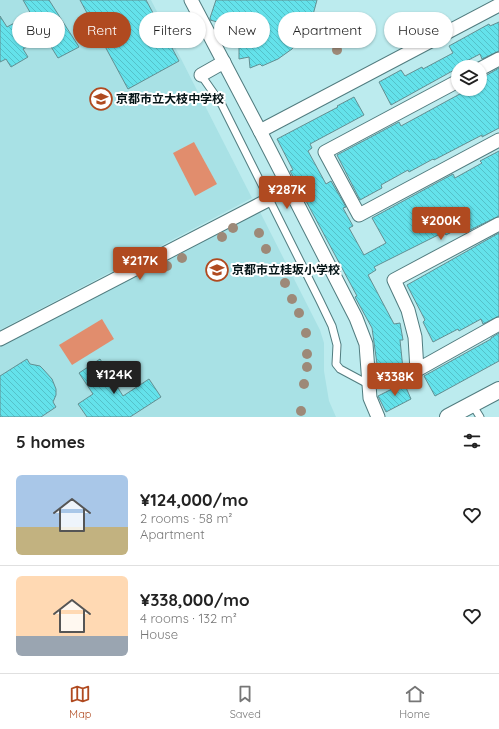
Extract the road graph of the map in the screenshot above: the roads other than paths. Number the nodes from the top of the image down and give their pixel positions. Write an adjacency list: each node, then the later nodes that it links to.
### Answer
1 (191, 0): 4 (street)
2 (499, 5): 8 (street)
3 (499, 59): 5 (street)
4 (222, 64): 6 (street); 8 (street)
5 (487, 65)
6 (203, 74): 10 (lane)
7 (451, 85): 9 (street)
8 (260, 131): 14 (street)
9 (499, 140)
10 (268, 200): 13 (street); 14 (lane)
11 (499, 224): 12 (street)
12 (499, 324)
13 (0, 339)
14 (368, 384): 17 (street)
15 (499, 390): 16 (street)
16 (476, 411): 18 (street)
17 (378, 417)
18 (448, 417)

